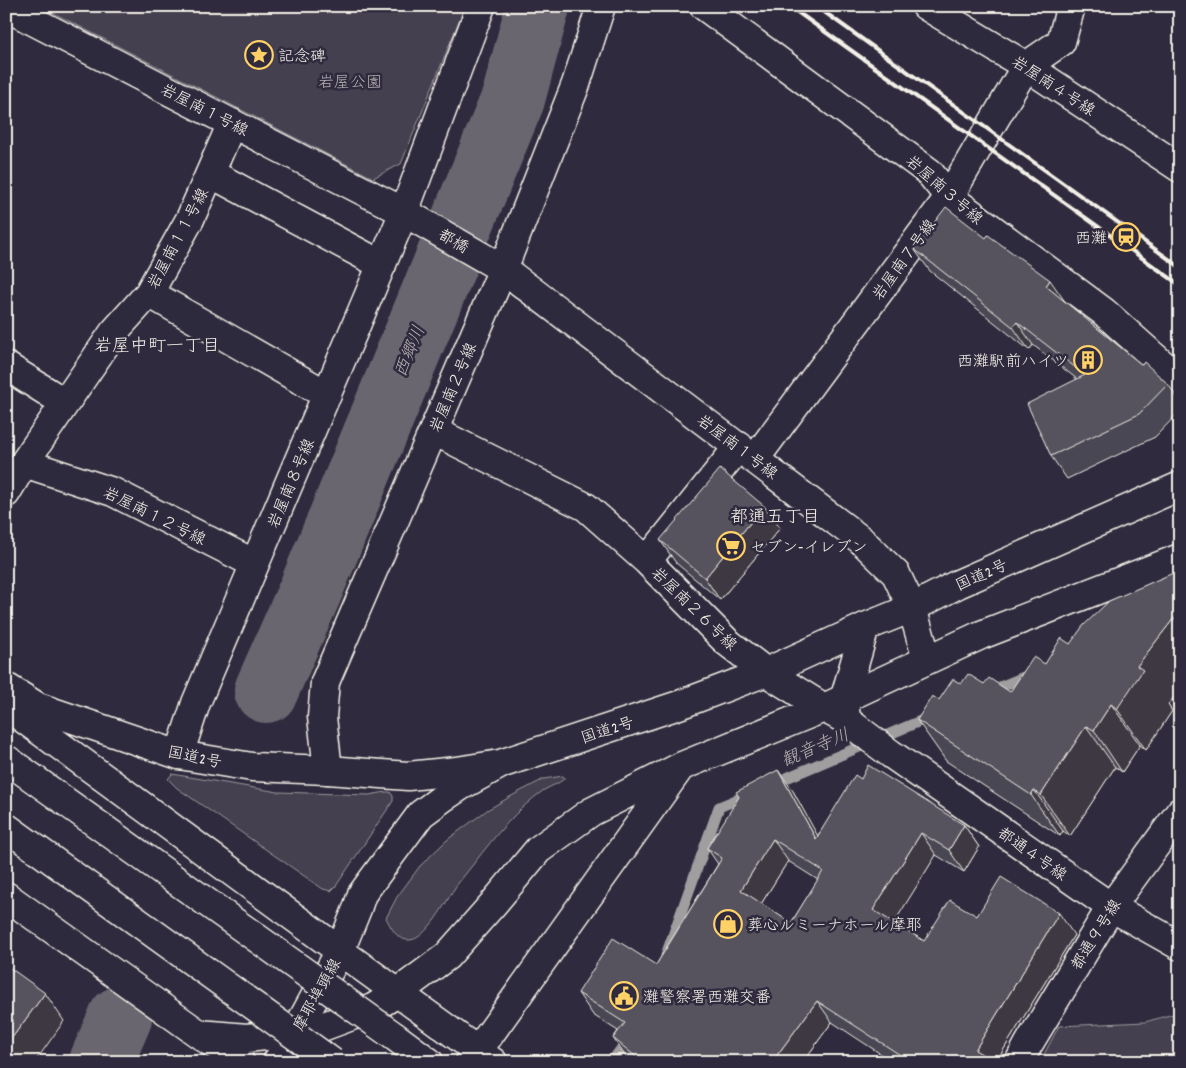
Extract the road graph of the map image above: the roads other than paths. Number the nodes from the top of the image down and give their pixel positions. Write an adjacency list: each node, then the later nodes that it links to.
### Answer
1 (481, 6): 12 (main road, 岩屋南８号線)
2 (601, 6): 14 (main road, 岩屋南２号線)
3 (704, 6): 11 (main road, 岩屋南３号線)
4 (926, 6): 7 (main road, 岩屋南４号線)
5 (1071, 6): 7 (main road, 岩屋南７号線)
6 (6, 7): 8 (main road, 岩屋南１号線)
7 (1026, 66): 9 (main road, 岩屋南４号線); 11 (main road, 岩屋南７号線)
8 (232, 123): 10 (main road, 岩屋南１１号線); 12 (main road, 岩屋南１号線)
9 (1180, 168)
10 (210, 173): 13 (main road); 15 (main road, 岩屋南１１号線)
11 (949, 197): 17 (main road, 岩屋南３号線); 21 (main road, 岩屋南７号線)
12 (404, 212): 13 (main road, 岩屋南８号線); 14 (main road, 都橋)
13 (382, 265): 18 (main road, 岩屋南８号線)
14 (503, 269): 20 (main road, 岩屋南２号線); 21 (main road, 岩屋南１号線)
15 (149, 293): 18 (main road); 19 (main road, 岩屋南１１号線)
16 (6, 366): 19 (main road)
17 (1180, 380)
18 (327, 395): 27 (main road, 岩屋南８号線)
19 (65, 403): 22 (main road, 岩屋南１１号線)
20 (434, 431): 26 (main road); 39 (main road, 岩屋南２号線)
21 (747, 453): 26 (main road, 岩屋南２６号線); 28 (main road, 岩屋南１号線)
22 (24, 464): 24 (main road, 岩屋南１１号線); 27 (main road, 岩屋南１２号線)
23 (1180, 486): 28 (main road, 国道2号)
24 (6, 493)
25 (1180, 558): 30 (main road)
26 (647, 561): 31 (main road, 岩屋南２６号線)
27 (255, 564): 35 (main road, 岩屋南８号線)
28 (912, 608): 29 (main road, 国道2号); 30 (main road, 岩屋南１号線)
29 (865, 627): 31 (main road, 国道2号); 34 (main road)
30 (927, 659): 34 (main road)
31 (766, 672): 34 (main road, 岩屋南２６号線); 37 (main road, 国道2号)
32 (6, 687): 35 (main road, 国道2号)
33 (6, 706): 45 (main road)
34 (838, 709): 38 (main road); 43 (main road, 都通４号線)
35 (179, 755): 39 (main road, 国道2号)
36 (6, 759): 53 (main road, bridge)
37 (500, 764): 39 (main road, 国道2号); 45 (main road, 摩耶埠頭線)
38 (682, 766): 46 (main road); 49 (main road)
39 (328, 770)
40 (1180, 812): 43 (main road, 都通９号線)
41 (6, 827): 52 (main road, bridge)
42 (6, 896): 48 (main road)
43 (1110, 907): 44 (main road, 都通４号線); 54 (main road, 都通９号線)
44 (1180, 946)
45 (340, 951): 46 (main road); 47 (main road, 摩耶埠頭線)
46 (397, 993): 47 (main road); 49 (main road)
47 (295, 1033): 48 (main road); 51 (main road, 摩耶埠頭線)
48 (199, 1034): 50 (main road)
49 (480, 1058)
50 (240, 1062)
51 (277, 1062)
52 (332, 1062)
53 (429, 1062)
54 (1020, 1062)

